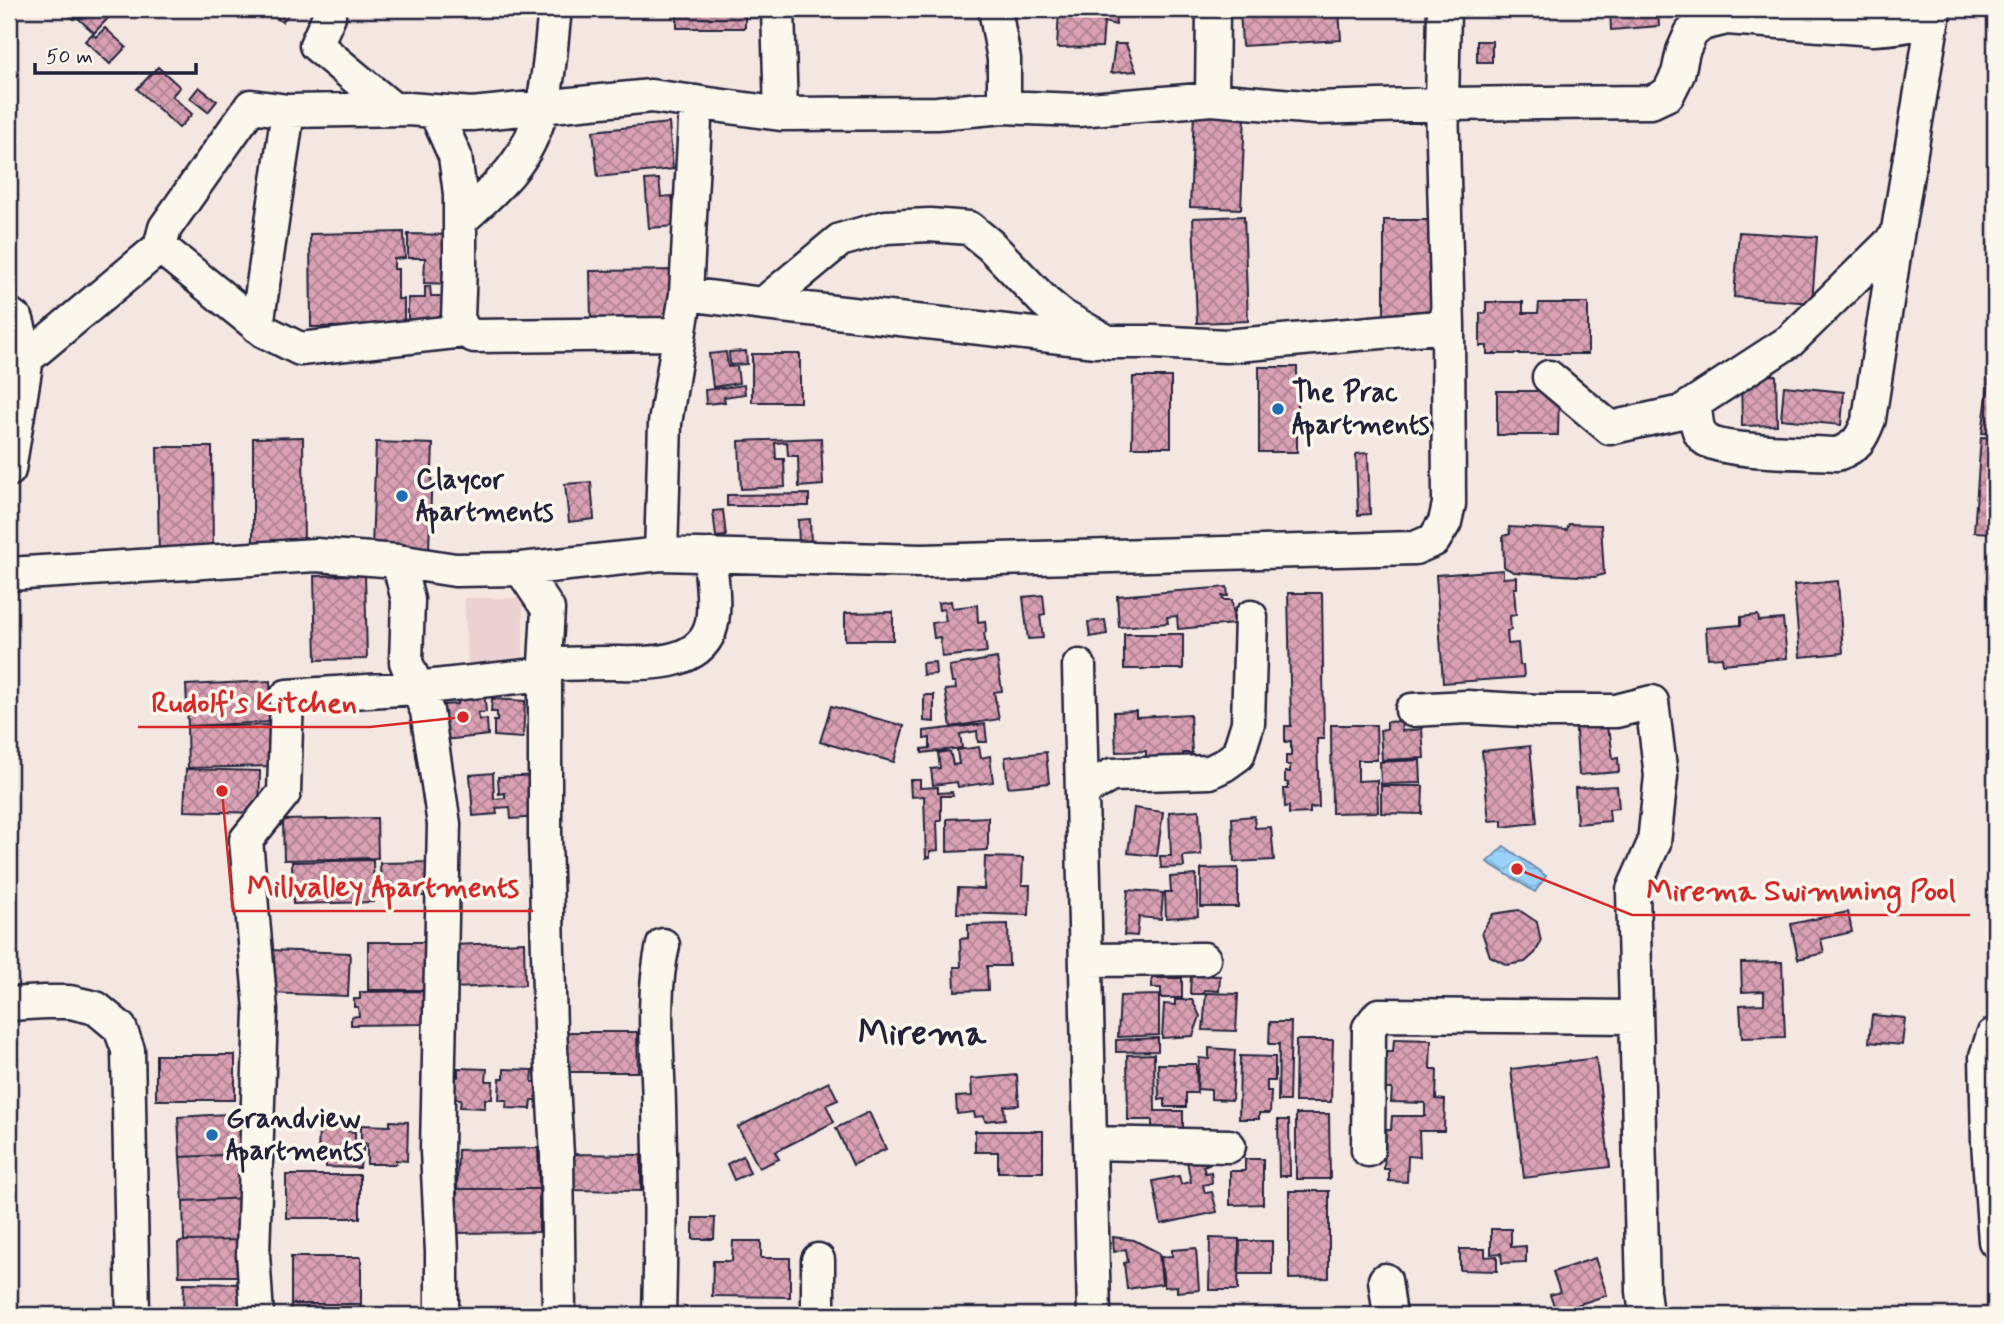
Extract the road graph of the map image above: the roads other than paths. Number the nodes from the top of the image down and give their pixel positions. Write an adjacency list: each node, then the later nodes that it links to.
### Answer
1 (329, 9): 14 (street)
2 (555, 9): 12 (street)
3 (778, 9): 17 (street)
4 (995, 9): 13 (street)
5 (1213, 9): 9 (street)
6 (1444, 9): 11 (street)
7 (1933, 14): 8 (street); 19 (street)
8 (1696, 18): 11 (street)
9 (1212, 99): 11 (street); 13 (street)
10 (696, 102): 12 (street); 17 (street); 21 (street)
11 (1441, 104): 25 (street)
12 (544, 107): 16 (street); 18 (street)
13 (1004, 107): 17 (street)
14 (393, 109): 15 (street); 16 (street)
15 (288, 111): 20 (street); 24 (street)
16 (435, 111): 18 (street)
17 (780, 114)
18 (460, 221): 26 (street)
19 (1897, 236): 31 (street); 31 (street)
20 (160, 247): 24 (street); 29 (street)
21 (686, 294): 22 (street); 27 (street)
22 (762, 304): 28 (street); 28 (street)
23 (9, 314): 29 (street)
24 (257, 326): 26 (street)
25 (1448, 326): 28 (street); 35 (street)
26 (464, 331): 27 (street)
27 (678, 334): 34 (street)
28 (1108, 342)
29 (27, 358): 32 (street)
30 (1549, 377): 31 (street)
31 (1695, 403)
32 (9, 464): 33 (street)
33 (9, 470)
34 (661, 554): 35 (street); 37 (street)
35 (710, 555): 41 (street)
36 (398, 561): 37 (street); 38 (street); 42 (street)
37 (521, 569): 41 (street)
38 (9, 574)
39 (1251, 617): 44 (street)
40 (1079, 666): 44 (street)
41 (545, 669): 42 (street); 60 (street)
42 (416, 688): 58 (street); 59 (street)
43 (1412, 710): 49 (street)
44 (1084, 790): 47 (street)
45 (663, 945): 61 (street)
46 (1204, 959): 47 (street)
47 (1087, 960): 51 (street)
48 (9, 1004): 57 (street)
49 (1636, 1017): 53 (street); 65 (street)
50 (1993, 1035): 54 (street)
51 (1091, 1143): 52 (street); 63 (street)
52 (1230, 1146)
53 (1368, 1150)
54 (1995, 1241)
55 (818, 1260): 62 (street)
56 (1385, 1280): 64 (street)
57 (133, 1315)
58 (257, 1315)
59 (442, 1315)
60 (559, 1315)
61 (659, 1315)
62 (818, 1315)
63 (1094, 1315)
64 (1390, 1315)
65 (1646, 1315)

